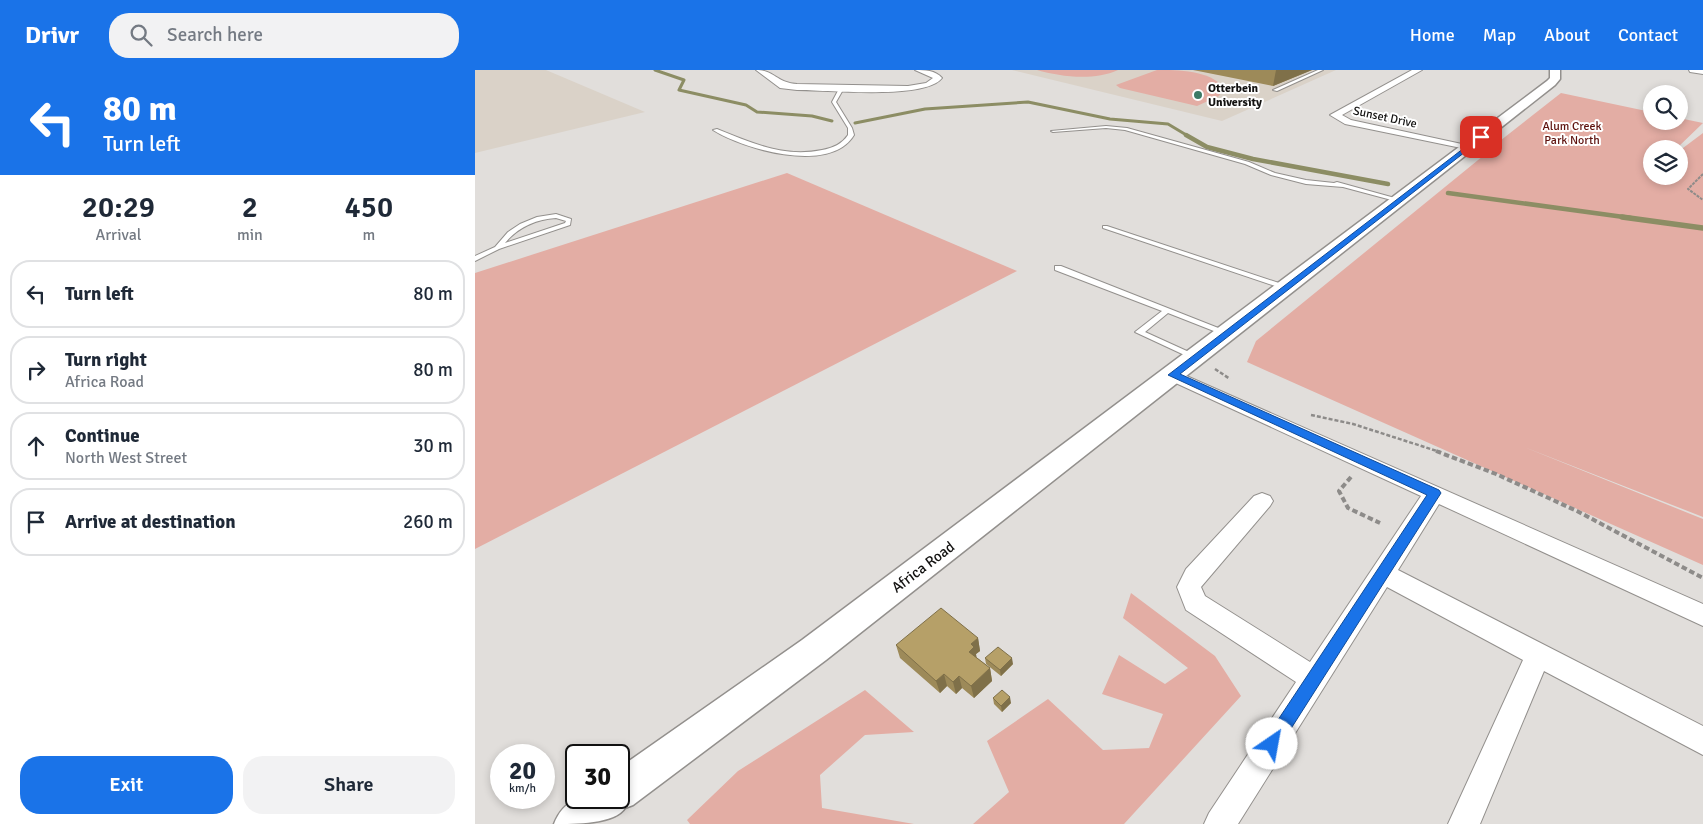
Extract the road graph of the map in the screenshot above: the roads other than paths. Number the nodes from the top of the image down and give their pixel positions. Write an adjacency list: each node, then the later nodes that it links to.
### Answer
1 (760, 70): 8 (street)
2 (919, 70): 8 (street)
3 (1321, 70): 9 (lane)
4 (1418, 70): 12 (street, Sunset Drive)
5 (1555, 70): 12 (street, Africa Road)
6 (1693, 70): 7 (street)
7 (1703, 72)
8 (842, 88): 10 (lane)
9 (1275, 90)
10 (715, 130)
11 (1053, 131): 13 (lane)
12 (1467, 148): 13 (street, Africa Road)
13 (1399, 200): 18 (street, Africa Road)
14 (1105, 227): 18 (lane)
15 (497, 248): 15 (lane); 16 (lane)
16 (475, 259)
17 (1058, 268): 19 (lane)
18 (1287, 287): 20 (street, Africa Road)
19 (1166, 310): 20 (lane); 21 (lane)
20 (1225, 335): 21 (street, Africa Road)
21 (1205, 363): 22 (street, Africa Road)
22 (1173, 375): 23 (street); 30 (street, Africa Road)
23 (1435, 493): 25 (street); 26 (street)
24 (1262, 502): 28 (street)
25 (1382, 573): 27 (street); 28 (street)
26 (1703, 615)
27 (1538, 655): 29 (street); 34 (street)
28 (1314, 679): 33 (street)
29 (1703, 741)
30 (630, 783)
31 (595, 809): 32 (street)
32 (574, 824)
33 (1220, 824)
34 (1464, 824)

